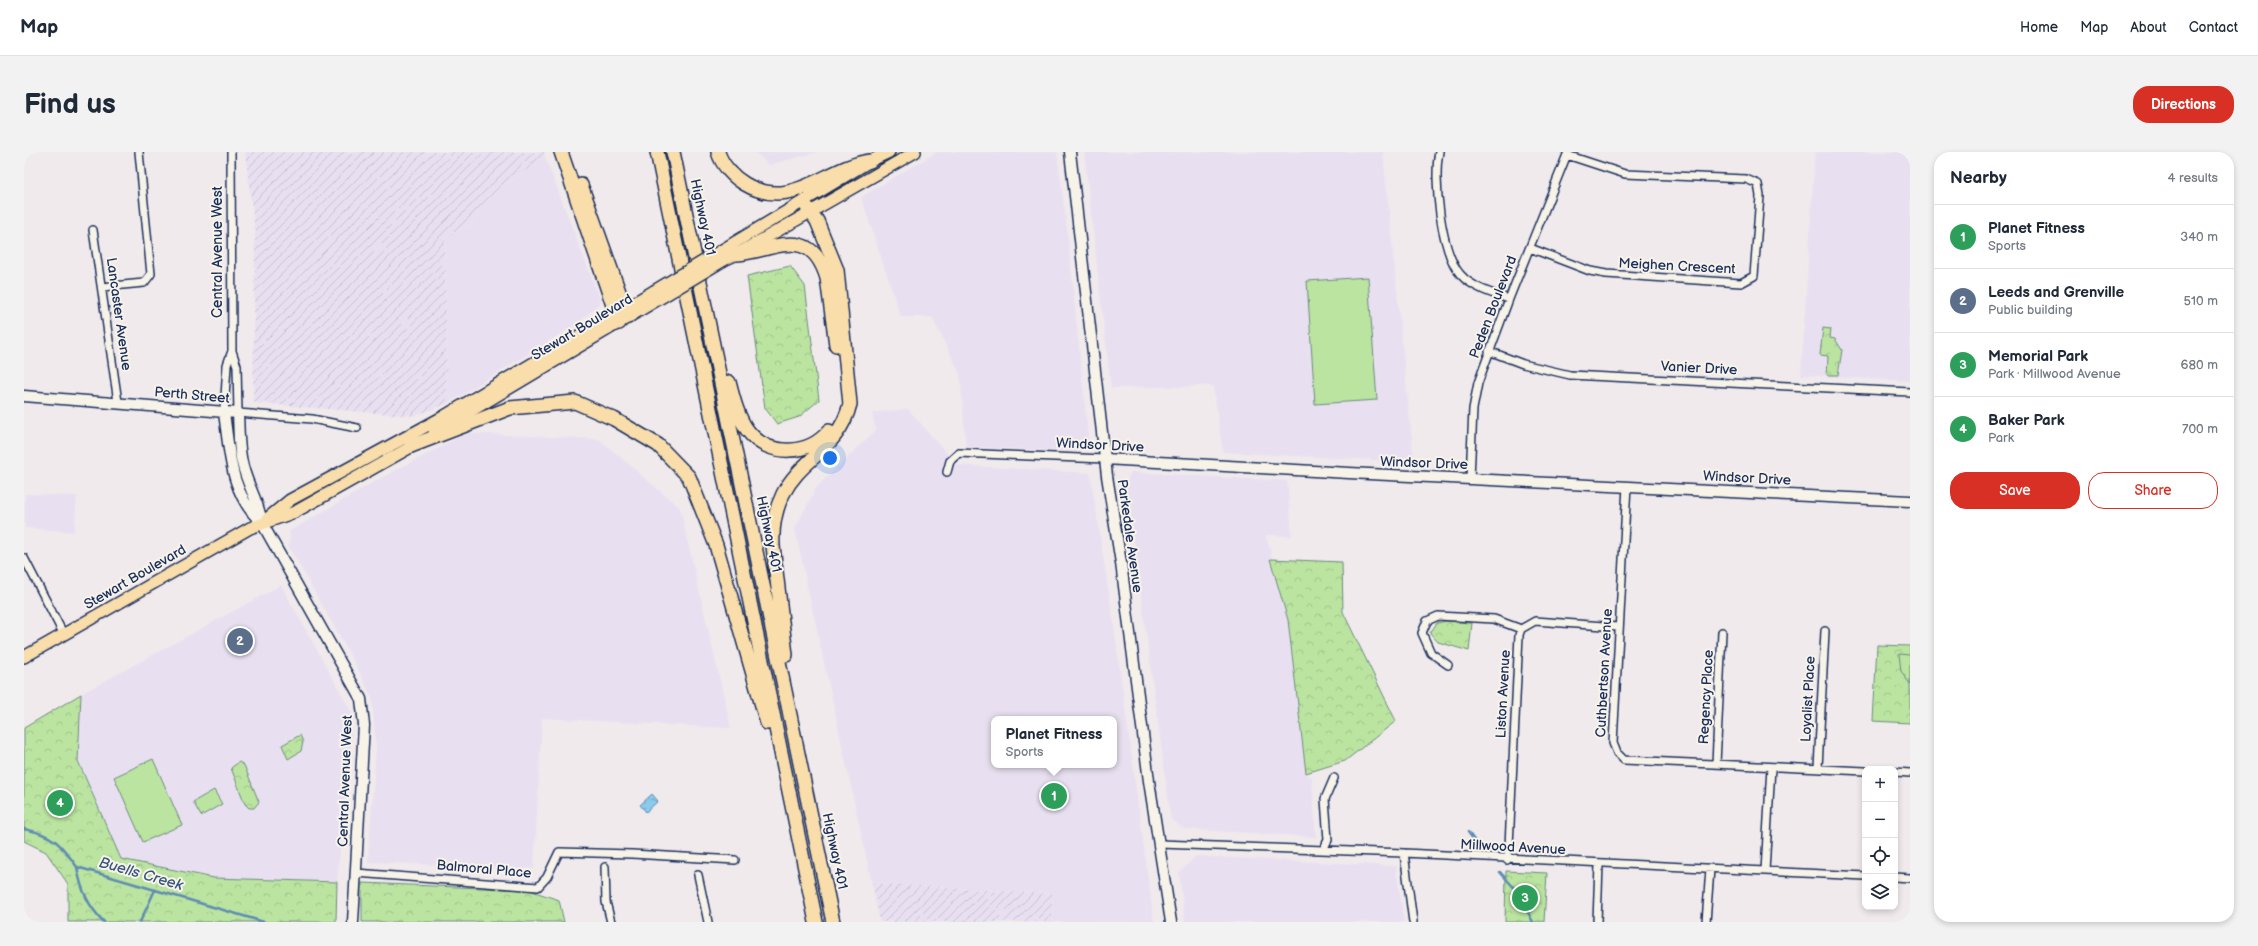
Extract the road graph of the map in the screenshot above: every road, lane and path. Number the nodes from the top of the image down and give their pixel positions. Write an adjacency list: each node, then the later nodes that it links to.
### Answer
1 (139, 152): 22 (street)
2 (230, 152): 25 (street, Central Avenue West)
3 (561, 152): 24 (highway)
4 (570, 152): 24 (highway)
5 (649, 152): 15 (highway)
6 (657, 152): 15 (highway)
7 (673, 152): 21 (highway, Highway 401)
8 (718, 152): 14 (highway)
9 (889, 152): 14 (main road, Stewart Boulevard)
10 (915, 152): 16 (main road, Stewart Boulevard)
11 (1070, 152): 34 (street, Parkedale Avenue)
12 (1439, 152): 23 (street)
13 (1568, 153): 18 (street, Peden Boulevard); 18 (street, Meighen Crescent)
14 (870, 161): 16 (main road, Stewart Boulevard)
15 (662, 175): 56 (highway)
16 (807, 208): 19 (main road, Stewart Boulevard); 20 (main road, Stewart Boulevard); 48 (highway)
17 (93, 230): 22 (street, Lancaster Avenue)
18 (1530, 248): 23 (street, Peden Boulevard)
19 (737, 254): 20 (main road, Stewart Boulevard); 21 (highway)
20 (722, 256): 24 (main road, Stewart Boulevard, bridge)
21 (696, 260): 48 (highway, Highway 401)
22 (102, 287): 29 (street, Lancaster Avenue)
23 (1509, 299): 26 (street, Peden Boulevard)
24 (622, 316): 33 (main road, Stewart Boulevard); 39 (main road, Stewart Boulevard)
25 (232, 351): 30 (street, Central Avenue West); 31 (street, Central Avenue West)
26 (1489, 351): 27 (street, Vanier Drive); 36 (street, Peden Boulevard)
27 (1910, 392)
28 (24, 396): 29 (street, Perth Street)
29 (118, 402): 30 (street, Perth Street)
30 (224, 413): 31 (street, Perth Street); 39 (street, Central Avenue West)
31 (238, 413): 32 (street, Perth Street); 39 (street, Central Avenue West)
32 (357, 428)
33 (411, 446): 39 (main road, Stewart Boulevard); 56 (highway)
34 (1105, 459): 35 (street, Windsor Drive); 36 (street, Windsor Drive); 57 (street, Parkedale Avenue)
35 (947, 472)
36 (1470, 478): 37 (street, Windsor Drive)
37 (1626, 486): 38 (street, Windsor Drive); 41 (street, Cuthbertson Avenue)
38 (1910, 501)
39 (262, 523): 45 (main road, Stewart Boulevard); 66 (street, Central Avenue West)
40 (24, 558): 45 (street)
41 (1618, 627): 42 (street); 49 (street, Cuthbertson Avenue)
42 (1521, 629): 47 (street); 61 (street, Liston Avenue)
43 (1825, 631): 51 (street, Loyalist Place)
44 (1722, 632): 49 (street, Regency Place)
45 (64, 635): 46 (main road, Stewart Boulevard)
46 (24, 657)
47 (1448, 665)
48 (793, 731): 75 (highway, Highway 401)
49 (1716, 764): 50 (street, Cuthbertson Avenue)
50 (1771, 766): 51 (street, Cuthbertson Avenue); 65 (street)
51 (1818, 768): 52 (street, Cuthbertson Avenue)
52 (1862, 771)
53 (1898, 772): 54 (street)
54 (1910, 773)
55 (1334, 778): 58 (street)
56 (791, 803): 74 (highway)
57 (1160, 844): 58 (street, Millwood Avenue); 76 (street, Parkedale Avenue)
58 (1323, 850): 59 (street, Millwood Avenue)
59 (1404, 853): 61 (street, Millwood Avenue); 77 (street)
60 (735, 860): 66 (street, Balmoral Place)
61 (1506, 860): 62 (street, Millwood Avenue)
62 (1600, 864): 64 (street, Millwood Avenue); 78 (street)
63 (605, 867): 72 (street)
64 (1710, 869): 65 (street, Millwood Avenue); 79 (street)
65 (1765, 871): 68 (street, Millwood Avenue)
66 (356, 873): 71 (street, Central Avenue West)
67 (698, 875): 73 (street)
68 (1862, 876)
69 (1898, 877): 70 (street)
70 (1910, 878)
71 (353, 922)
72 (611, 922)
73 (708, 922)
74 (816, 922)
75 (833, 922)
76 (1172, 922)
77 (1413, 922)
78 (1597, 922)
79 (1706, 922)

